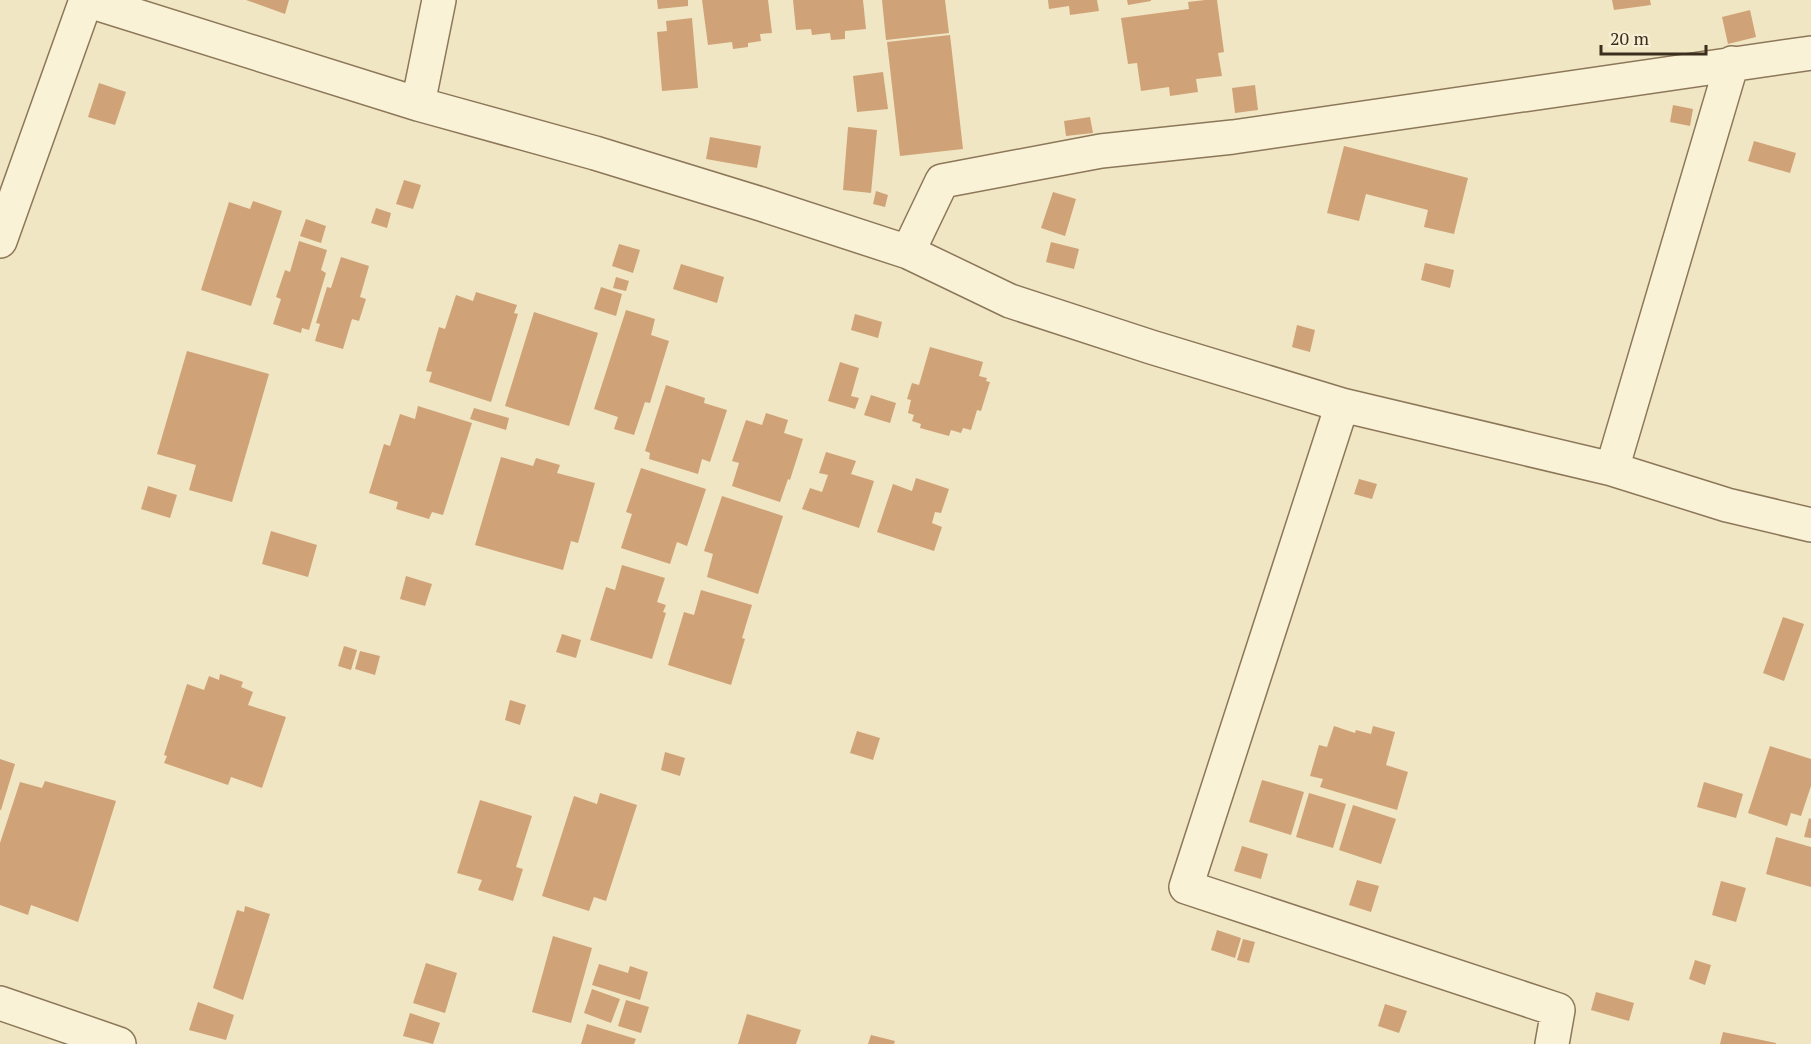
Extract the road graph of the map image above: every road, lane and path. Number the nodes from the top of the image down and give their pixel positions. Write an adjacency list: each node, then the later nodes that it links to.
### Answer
1 (439, 0): 4 (street)
2 (1811, 53): 3 (street)
3 (1732, 63): 6 (street); 8 (street)
4 (418, 104): 5 (street); 6 (street)
5 (0, 241)
6 (908, 252): 7 (street)
7 (1342, 405): 8 (street); 12 (street)
8 (1612, 469): 9 (street)
9 (1811, 525)
10 (0, 1003): 11 (street)
11 (119, 1044)
12 (1552, 1044)

